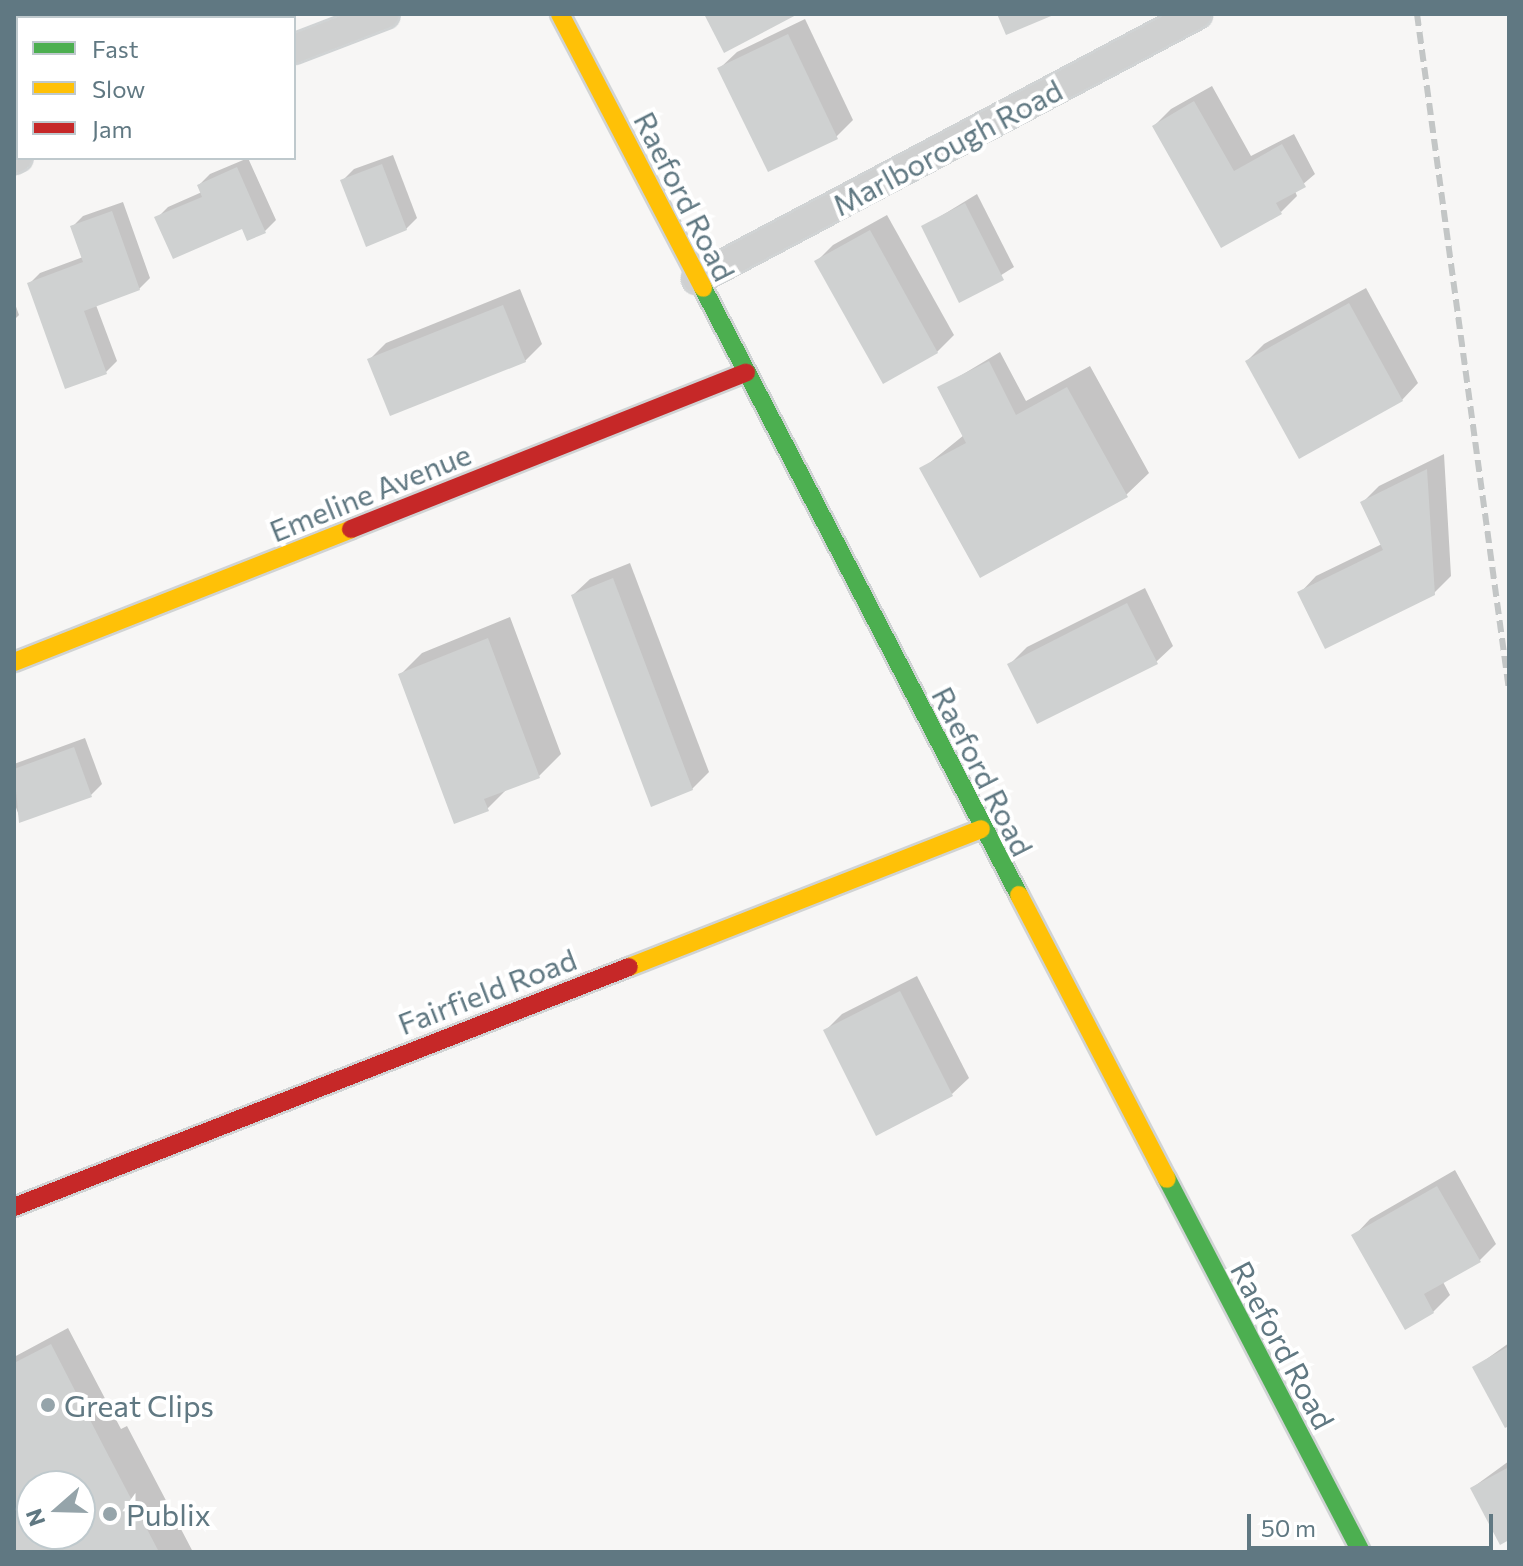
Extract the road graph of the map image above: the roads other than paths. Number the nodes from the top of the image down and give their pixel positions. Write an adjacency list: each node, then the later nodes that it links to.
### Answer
1 (385, 14): 4 (street)
2 (560, 14): 5 (street, Raeford Road)
3 (1197, 14): 5 (street, Marlborough Road)
4 (296, 48)
5 (697, 279): 6 (street, Raeford Road)
6 (746, 373): 7 (street, Emeline Avenue); 8 (street, Raeford Road)
7 (14, 662)
8 (981, 829): 9 (street, Fairfield Road); 10 (street, Raeford Road)
9 (14, 1207)
10 (1361, 1552)

